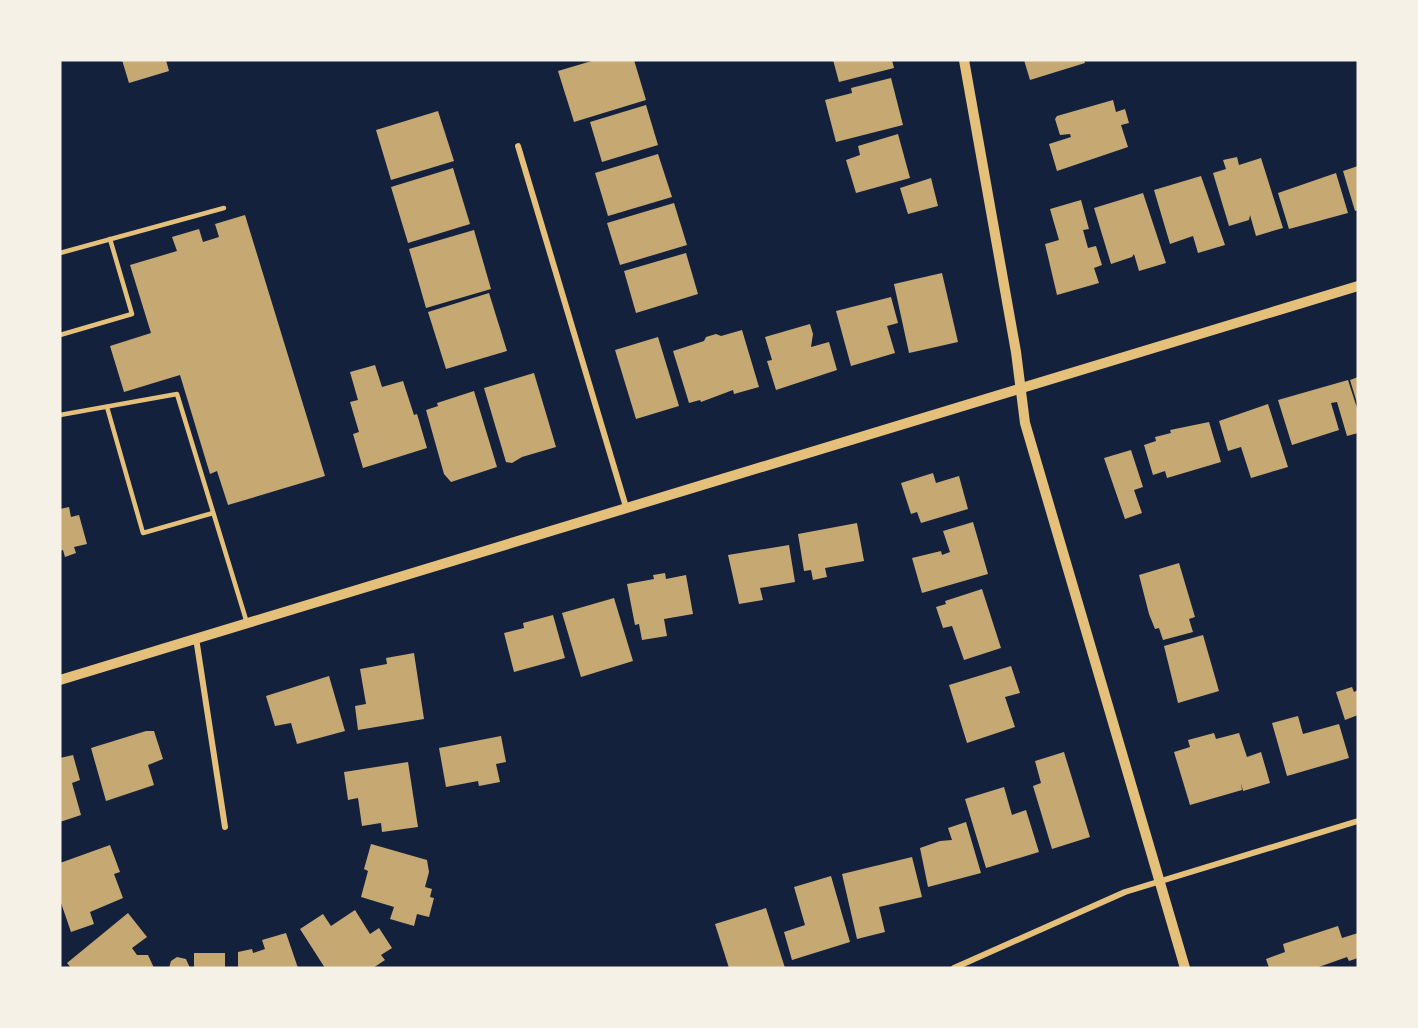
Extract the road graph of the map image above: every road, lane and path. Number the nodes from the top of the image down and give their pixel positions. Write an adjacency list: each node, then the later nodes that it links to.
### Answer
1 (963, 60): 8 (street)
2 (518, 146): 11 (street)
3 (224, 208): 4 (lane)
4 (110, 239): 5 (lane); 7 (lane)
5 (60, 253)
6 (1358, 286): 8 (street)
7 (60, 334)
8 (1020, 388): 11 (street); 18 (street)
9 (107, 407): 10 (lane); 12 (lane); 12 (lane)
10 (60, 415)
11 (626, 507): 13 (street)
12 (213, 513): 13 (lane)
13 (247, 623): 14 (street)
14 (196, 638): 15 (street); 17 (street)
15 (60, 680)
16 (1358, 821): 18 (street)
17 (225, 827)
18 (1159, 881): 19 (street); 20 (street)
19 (954, 968)
20 (1185, 968)

